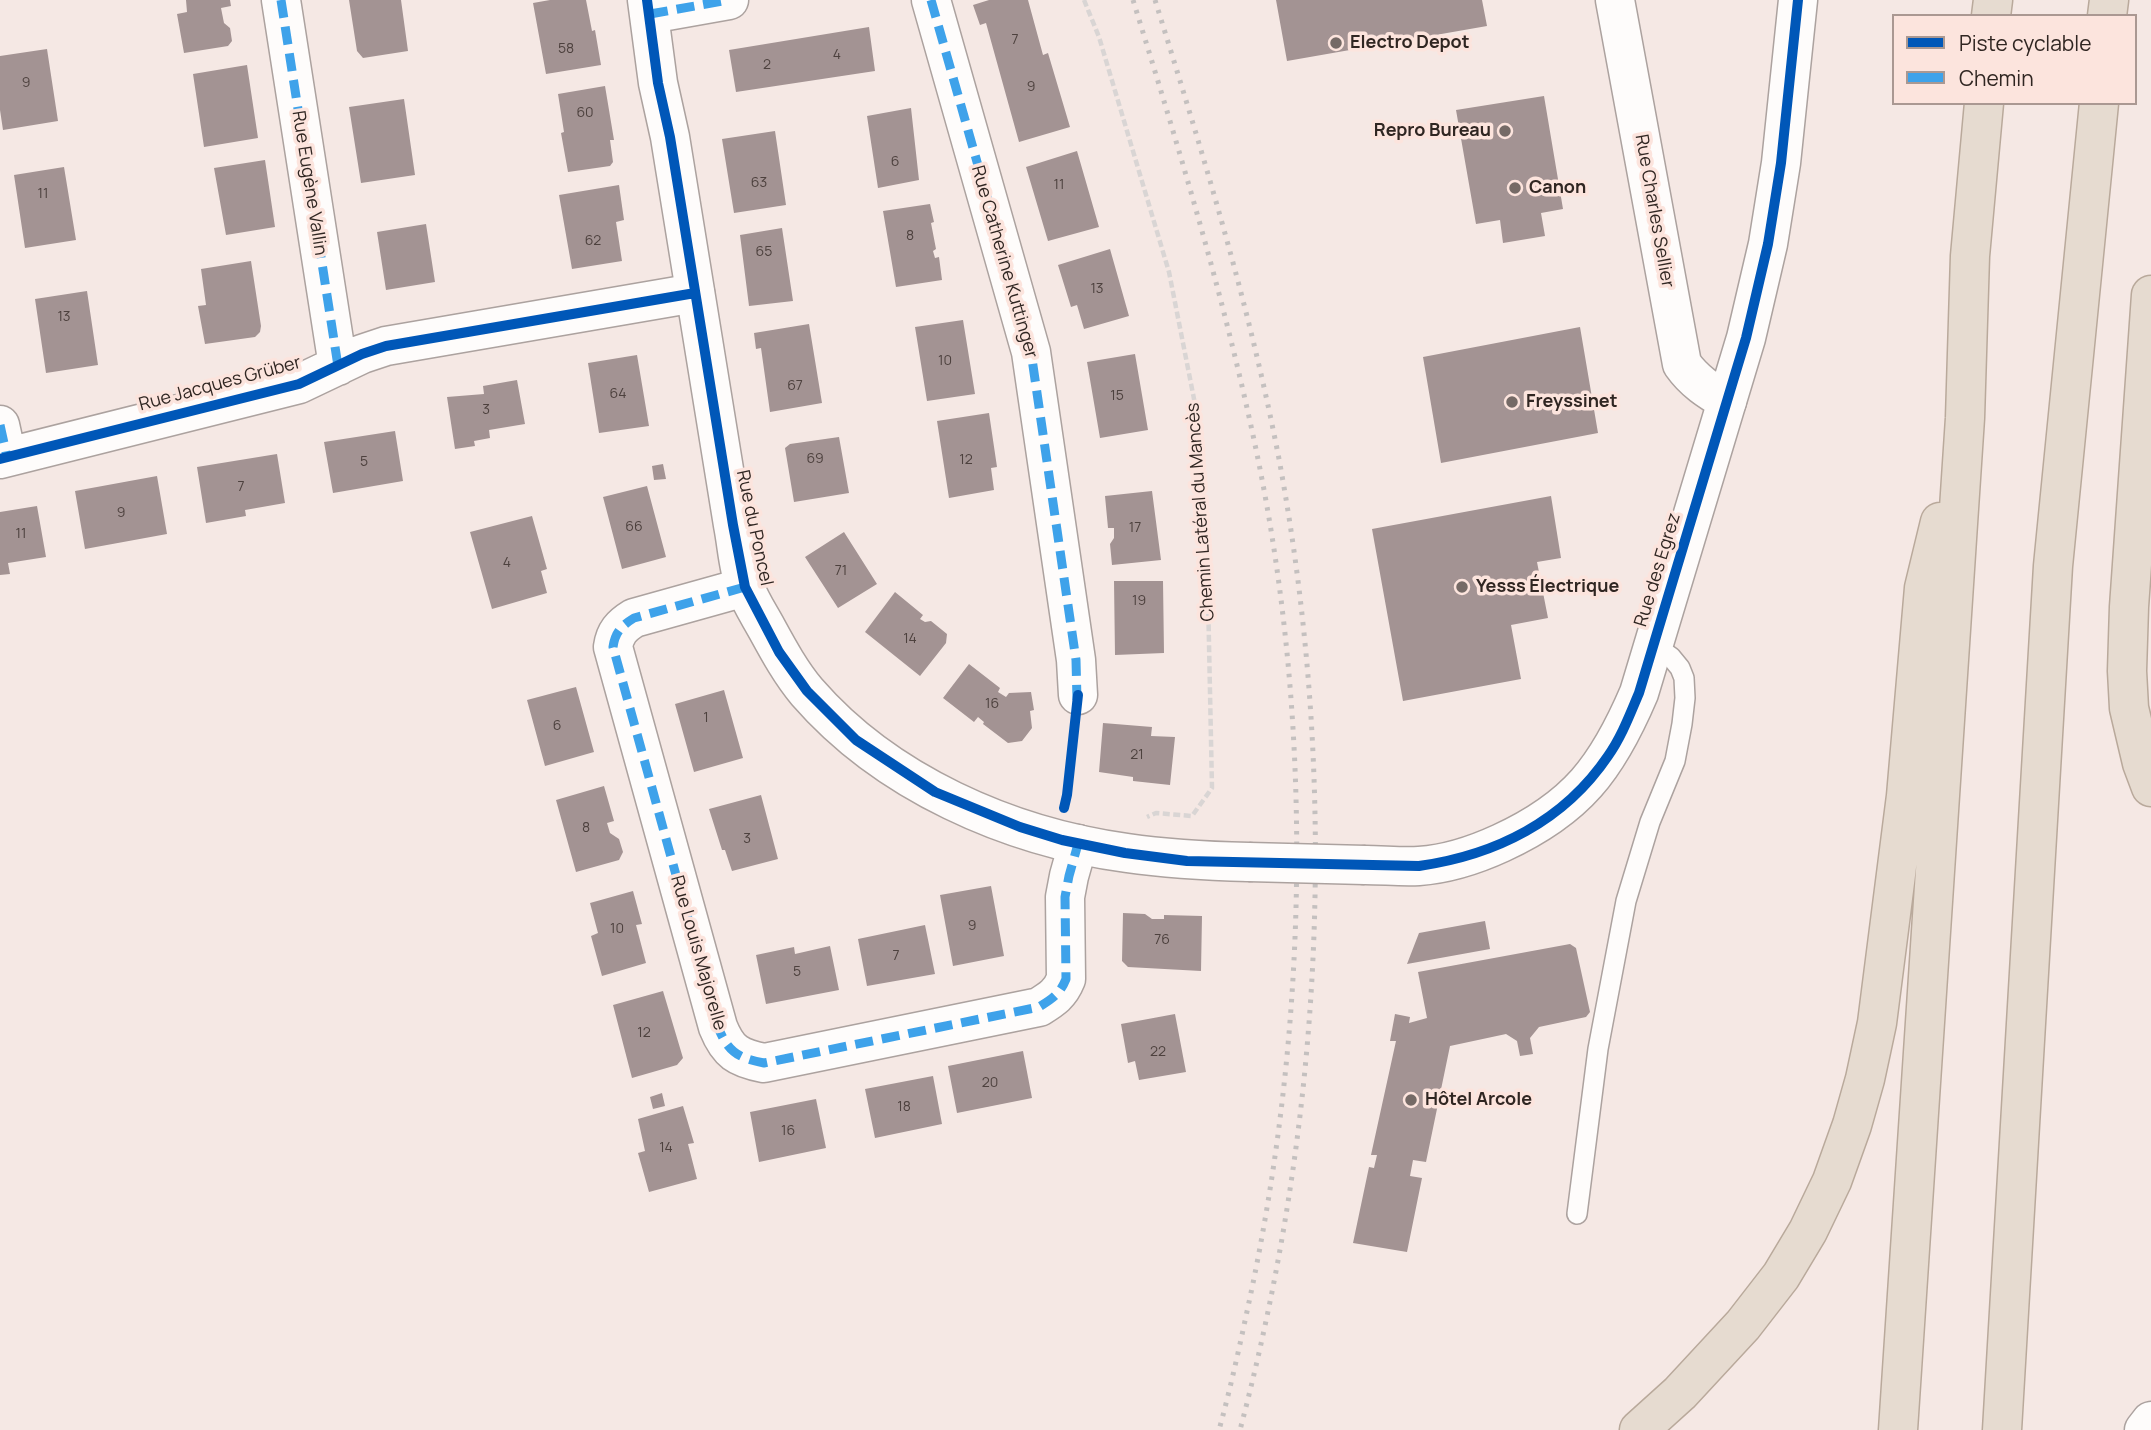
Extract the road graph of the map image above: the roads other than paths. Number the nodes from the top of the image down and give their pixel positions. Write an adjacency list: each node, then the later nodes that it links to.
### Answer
1 (281, 0): 11 (street, Rue Eugène Vallin)
2 (729, 0): 6 (street)
3 (931, 0): 17 (street, Rue Catherine Kuttinger)
4 (1615, 0): 12 (street, Rue Charles Sellier)
5 (1798, 0): 12 (street, Rue des Egrez)
6 (648, 7): 9 (street, Rue du Poncel)
7 (1983, 105): 13 (highway)
8 (2099, 105): 25 (highway)
9 (695, 293): 11 (street, Rue Jacques Grüber); 15 (street, Rue du Poncel)
10 (2151, 295): 18 (highway)
11 (338, 366): 14 (street, Rue Jacques Grüber)
12 (1727, 401): 16 (street, Rue des Egrez)
13 (1965, 418): 23 (highway); 24 (highway)
14 (2, 447)
15 (745, 587): 19 (street, Rue du Poncel); 19 (street, Rue Louis Majorelle)
16 (1654, 645): 20 (street, Rue des Egrez, bridge); 21 (lane)
17 (1077, 695)
18 (2151, 787)
19 (1078, 844): 20 (street, Rue du Poncel)
20 (1249, 862)
21 (1577, 1214)
22 (2151, 1421): 26 (street)
23 (1639, 1430)
24 (1898, 1430)
25 (2002, 1430)
26 (2144, 1430)

